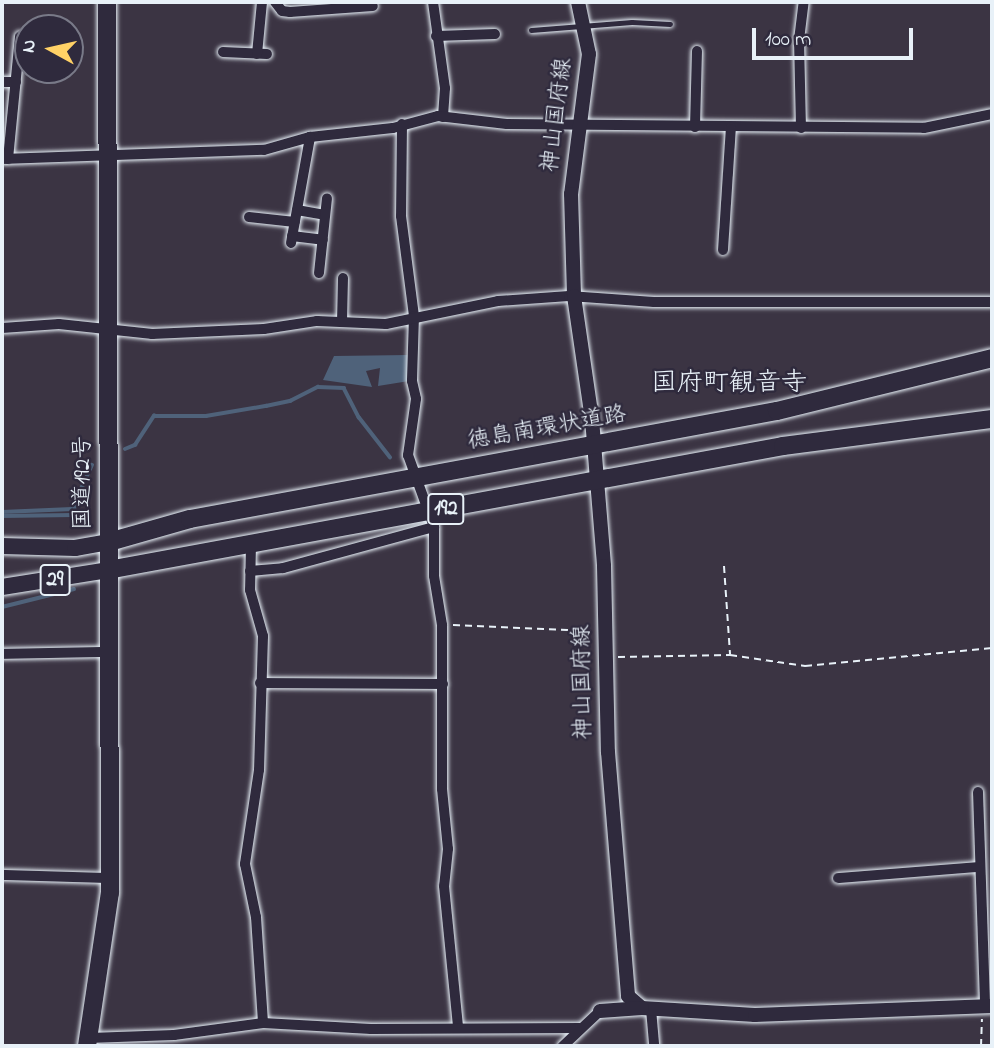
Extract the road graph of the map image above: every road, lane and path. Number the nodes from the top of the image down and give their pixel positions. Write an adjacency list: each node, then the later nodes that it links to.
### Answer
1 (107, 2): 24 (highway, 国道192号)
2 (262, 2): 14 (street)
3 (275, 2): 7 (street)
4 (433, 2): 12 (street)
5 (579, 2): 9 (main road, 神山国府線)
6 (804, 2): 22 (street)
7 (373, 6)
8 (670, 24): 9 (lane)
9 (587, 26): 10 (lane); 18 (main road, 神山国府線)
10 (531, 30)
11 (495, 34): 12 (street)
12 (436, 36): 17 (street)
13 (697, 51): 21 (street)
14 (223, 52)
15 (16, 84): 25 (street)
16 (992, 114): 22 (street)
17 (443, 117): 18 (street); 19 (street)
18 (581, 123): 21 (street); 35 (main road, 神山国府線)
19 (402, 124): 23 (street); 37 (street)
20 (732, 127): 21 (street); 22 (street); 32 (street)
21 (695, 128)
22 (801, 128)
23 (310, 137): 24 (street); 27 (street)
24 (108, 157): 25 (street); 40 (highway, 国道192号)
25 (5, 159)
26 (327, 198): 28 (street)
27 (297, 210): 28 (street); 30 (street)
28 (325, 215): 31 (street)
29 (249, 217): 30 (street)
30 (295, 222): 31 (street)
31 (323, 240): 33 (street)
32 (723, 250)
33 (319, 273)
34 (343, 278): 38 (street)
35 (574, 296): 36 (street); 37 (street); 43 (main road, 神山国府線)
36 (992, 302)
37 (414, 316): 38 (street); 44 (street)
38 (342, 322): 40 (street)
39 (2, 328): 40 (street)
40 (108, 330): 48 (highway, 国道192号)
41 (992, 358): 43 (highway, 徳島南環状道路 / 192)
42 (992, 419): 45 (highway, 192)
43 (594, 446): 44 (highway, 徳島南環状道路 / 192); 45 (main road, 神山国府線)
44 (415, 477): 46 (street); 48 (highway, 徳島南環状道路 / 192)
45 (597, 480): 46 (highway, 192); 57 (main road, 神山国府線)
46 (433, 519): 49 (highway, 192); 54 (street); 56 (street)
47 (2, 536): 51 (main road)
48 (109, 542): 51 (main road, 29); 53 (highway, 国道192号)
49 (251, 544): 53 (highway, 192); 54 (street)
50 (2, 546): 51 (main road, 29)
51 (19, 547)
52 (724, 566): 61 (path)
53 (108, 570): 55 (main road, 29); 59 (highway, 国道192号)
54 (250, 571): 63 (street)
55 (2, 587)
56 (442, 625): 57 (path); 64 (street)
57 (606, 632): 62 (main road, 神山国府線)
58 (992, 648): 61 (path)
59 (109, 652): 60 (street); 68 (highway, 国道192号)
60 (2, 654)
61 (730, 655): 62 (path)
62 (606, 657): 70 (main road, 神山国府線)
63 (260, 683): 64 (street); 74 (street)
64 (443, 684): 75 (street)
65 (978, 792): 66 (street)
66 (978, 867): 69 (street); 71 (street)
67 (2, 875): 68 (street)
68 (110, 878): 77 (highway, 国道192号)
69 (838, 878)
70 (624, 985): 72 (main road); 73 (main road)
71 (988, 1006): 72 (main road); 80 (path)
72 (647, 1009): 73 (main road); 79 (street)
73 (600, 1011): 76 (street)
74 (263, 1023): 75 (street); 77 (street)
75 (458, 1026): 76 (street)
76 (581, 1028): 78 (street)
77 (88, 1042)
78 (563, 1046)
79 (654, 1046)
80 (981, 1046)

